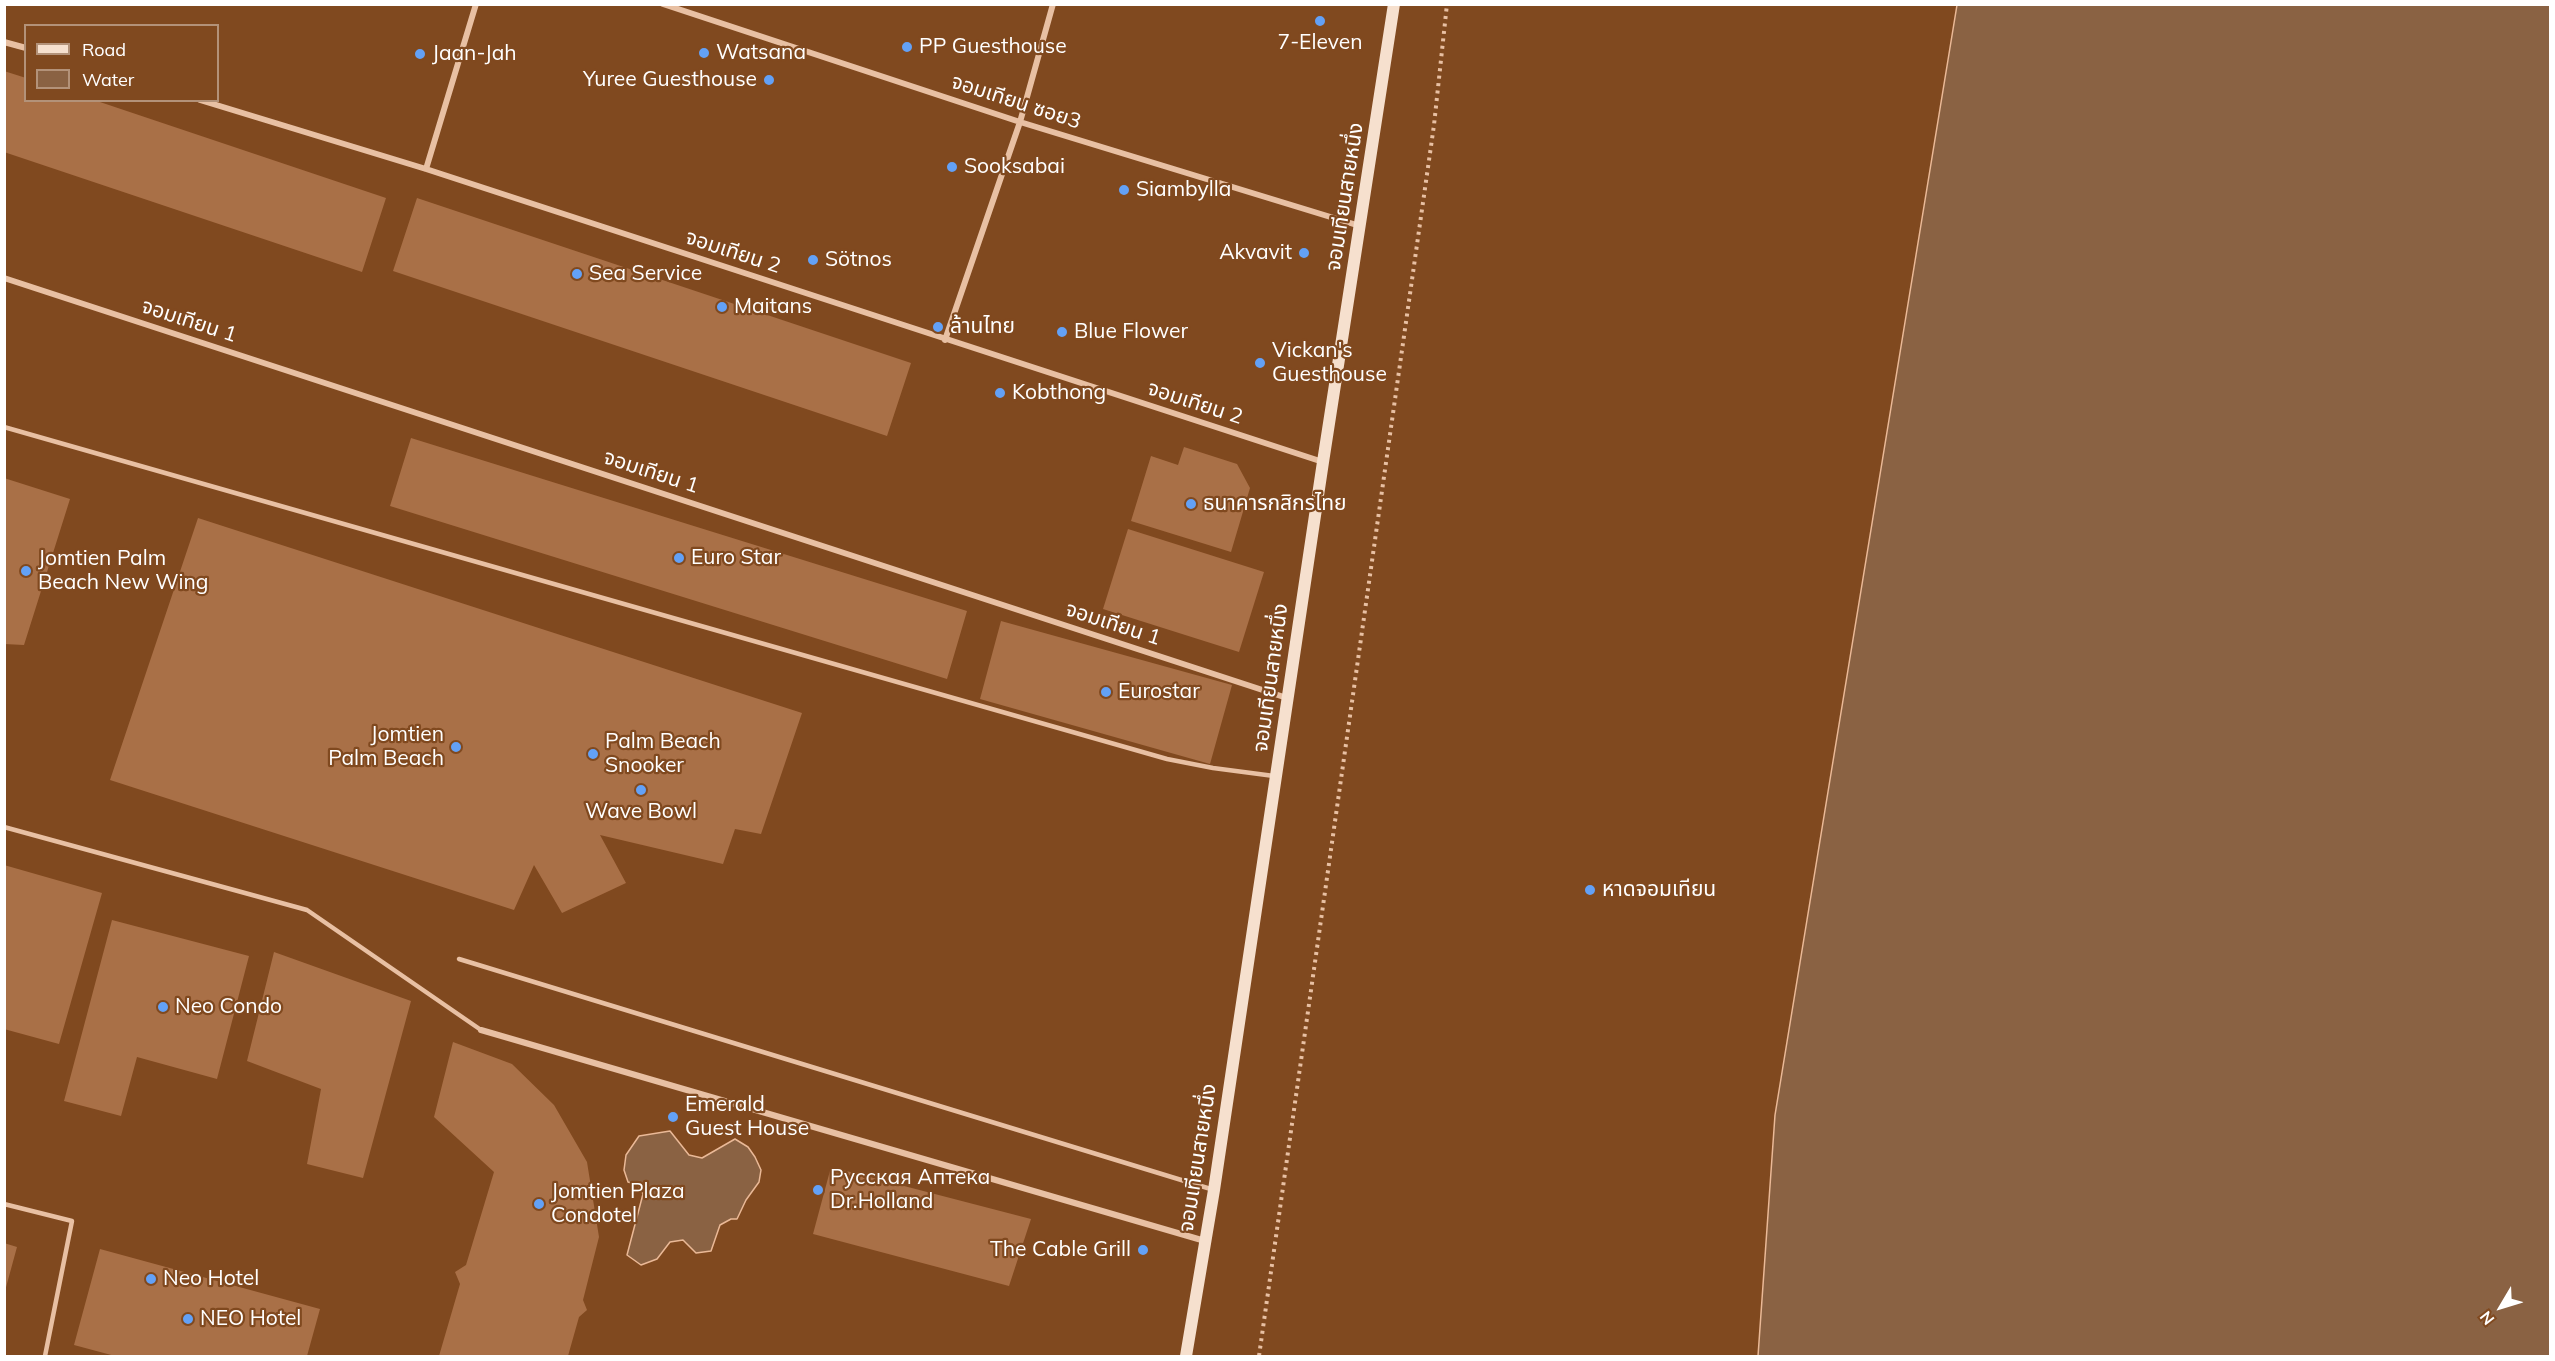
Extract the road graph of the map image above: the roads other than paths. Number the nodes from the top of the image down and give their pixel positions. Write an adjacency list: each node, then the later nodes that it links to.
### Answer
1 (476, 4): 9 (street)
2 (663, 4): 8 (street, จอมเทียน ซอย3)
3 (1053, 4): 8 (street)
4 (1394, 4): 10 (street, จอมเทียนสายหนึ่ง)
5 (4, 42): 6 (street)
6 (24, 47)
7 (207, 102): 9 (street, จอมเทียน 2)
8 (1020, 122): 10 (street, จอมเทียน ซอย3); 12 (street)
9 (426, 169): 12 (street, จอมเทียน 2)
10 (1360, 226): 14 (street, จอมเทียนสายหนึ่ง)
11 (4, 278): 15 (street, จอมเทียน 1)
12 (945, 340): 14 (street, จอมเทียน 2)
13 (4, 427): 16 (lane)
14 (1323, 462): 15 (street, จอมเทียนสายหนึ่ง)
15 (1288, 698): 16 (street, จอมเทียนสายหนึ่ง)
16 (1276, 776): 20 (street, จอมเทียนสายหนึ่ง)
17 (4, 827): 19 (lane)
18 (459, 959): 20 (lane)
19 (481, 1030): 22 (street)
20 (1214, 1190): 22 (street, จอมเทียนสายหนึ่ง)
21 (4, 1204): 23 (lane)
22 (1205, 1241): 24 (street, จอมเทียนสายหนึ่ง)
23 (45, 1356)
24 (1186, 1356)

